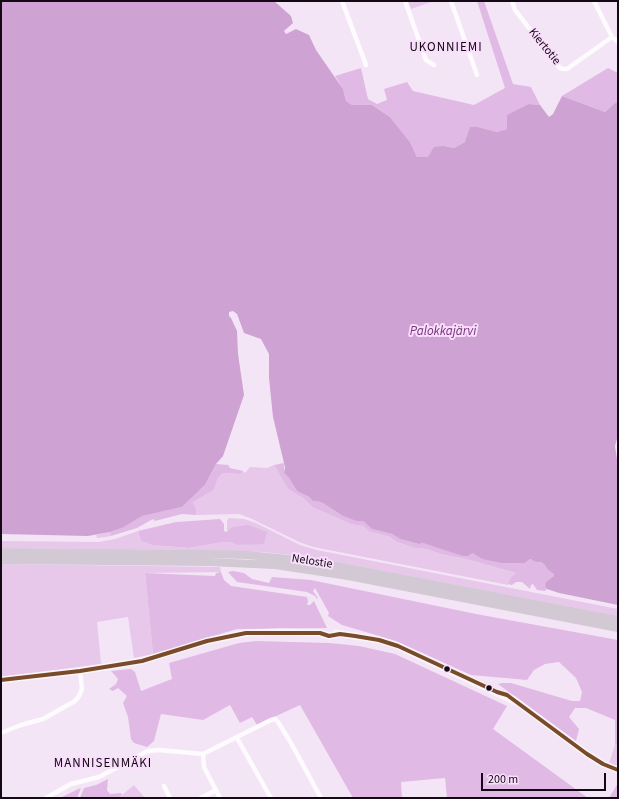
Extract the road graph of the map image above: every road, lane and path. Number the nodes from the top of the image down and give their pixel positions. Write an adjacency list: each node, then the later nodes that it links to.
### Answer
1 (342, 1): 8 (street)
2 (406, 1): 9 (street)
3 (451, 1): 10 (street)
4 (512, 1): 6 (street, Kiertotie)
5 (594, 1): 6 (street)
6 (612, 37): 7 (street)
7 (618, 42)
8 (366, 65)
9 (434, 65)
10 (477, 75)
11 (1, 552): 13 (highway, Nelostie)
12 (1, 560): 14 (highway, Nelostie)
13 (618, 620)
14 (618, 628)
15 (80, 671): 16 (main road); 17 (street); 20 (main road)
16 (1, 680)
17 (1, 733)
18 (237, 738): 19 (street); 27 (street); 28 (street)
19 (203, 754): 22 (street); 23 (street)
20 (618, 770)
21 (164, 786): 24 (street)
22 (216, 790): 25 (street); 26 (street)
23 (46, 798)
24 (170, 798)
25 (201, 798)
26 (220, 798)
27 (271, 798)
28 (321, 798)

